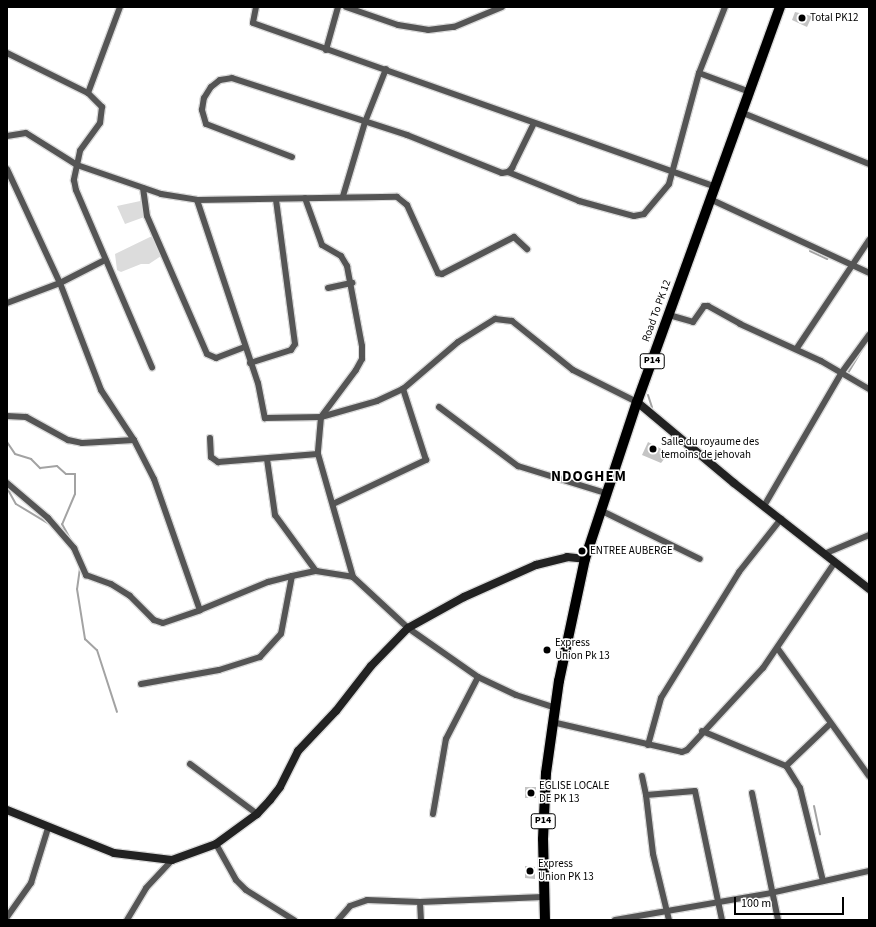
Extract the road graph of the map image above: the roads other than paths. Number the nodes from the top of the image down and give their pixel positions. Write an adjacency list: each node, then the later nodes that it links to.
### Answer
1 (120, 7): 13 (street)
2 (256, 7): 8 (street)
3 (338, 7): 8 (street)
4 (346, 7): 5 (street)
5 (500, 7)
6 (725, 7): 11 (street)
7 (780, 7): 12 (main road, Road To PK 12 / P14)
8 (326, 50): 10 (street)
9 (7, 53): 13 (street)
10 (386, 69): 15 (street); 16 (street)
11 (699, 73): 12 (street); 22 (street)
12 (750, 92): 14 (main road, Road To PK 12 / P14)
13 (88, 93): 20 (street)
14 (743, 113): 19 (street); 24 (main road, Road To PK 12 / P14)
15 (366, 122): 18 (street); 23 (street); 26 (street)
16 (534, 123): 22 (street); 23 (street)
17 (7, 136): 20 (street)
18 (292, 157)
19 (869, 164)
20 (77, 165): 25 (street); 33 (street)
21 (7, 169): 36 (street)
22 (673, 171): 23 (street); 24 (street)
23 (508, 172)
24 (716, 187): 30 (main road, Road To PK 12 / P14)
25 (143, 188): 29 (street); 42 (street)
26 (343, 196): 27 (street); 32 (street)
27 (305, 198): 28 (street); 37 (street)
28 (276, 199): 29 (street); 44 (street)
29 (197, 200): 42 (street)
30 (712, 200): 34 (street); 40 (main road, Road To PK 12 / P14)
31 (869, 240): 34 (street)
32 (527, 249)
33 (105, 260): 36 (street); 45 (street)
34 (852, 264): 35 (street); 43 (street)
35 (869, 273)
36 (60, 283): 39 (street); 54 (street)
37 (352, 283): 38 (street); 52 (street)
38 (328, 288)
39 (7, 303)
40 (669, 315): 43 (street); 49 (main road, Road To PK 12 / P14)
41 (869, 335): 46 (street)
42 (244, 347): 44 (street)
43 (797, 348): 46 (street)
44 (250, 363): 52 (street)
45 (152, 367)
46 (842, 372): 48 (street); 60 (street)
47 (403, 389): 49 (street); 52 (street); 59 (street)
48 (869, 389)
49 (637, 402): 58 (main road, Road To PK 12 / P14); 60 (street)
50 (439, 407): 58 (street)
51 (7, 416): 54 (street)
52 (321, 417): 55 (street)
53 (210, 438): 56 (street)
54 (134, 440): 72 (street)
55 (318, 454): 56 (street); 59 (street)
56 (268, 460): 68 (street)
57 (7, 483): 72 (street)
58 (606, 494): 61 (main road, Road To PK 12 / P14)
59 (335, 503): 70 (street)
60 (764, 506): 62 (street)
61 (600, 510): 65 (main road, Road To PK 12 / P14); 66 (street)
62 (781, 519): 64 (street); 81 (street)
63 (869, 535): 64 (street)
64 (824, 554): 67 (street)
65 (586, 559): 73 (street); 77 (main road, Road To PK 12 / P14)
66 (700, 559)
67 (835, 562): 71 (street); 74 (street)
68 (316, 571): 69 (street); 70 (street)
69 (292, 576): 72 (street); 76 (street)
70 (353, 577): 73 (street)
71 (869, 589)
72 (200, 610)
73 (408, 628): 75 (street); 89 (street)
74 (778, 649): 79 (street); 80 (street)
75 (478, 676): 77 (street); 90 (street)
76 (141, 684)
77 (554, 707): 78 (main road, Road To PK 12 / P14)
78 (552, 722): 81 (street); 97 (main road, P14)
79 (830, 724): 83 (street); 85 (street)
80 (702, 731): 81 (street); 83 (street)
81 (648, 744)
82 (190, 764): 89 (street)
83 (786, 766): 95 (street)
84 (642, 776): 87 (street)
85 (869, 776)
86 (752, 793): 96 (street)
87 (646, 795): 99 (street); 100 (street)
88 (7, 810): 91 (street)
89 (257, 814): 92 (street)
90 (433, 814)
91 (48, 828): 93 (street); 101 (street)
92 (216, 844): 93 (street); 103 (street)
93 (172, 860): 102 (street)
94 (869, 871): 95 (street)
95 (823, 882): 96 (street)
96 (771, 893): 99 (street); 110 (street)
97 (543, 897): 98 (street); 106 (main road, P14)
98 (420, 902): 104 (street); 105 (street)
99 (719, 902): 100 (street); 109 (street)
100 (667, 911): 107 (street); 108 (street)
101 (7, 917)
102 (127, 920)
103 (294, 920)
104 (338, 920)
105 (421, 920)
106 (545, 920)
107 (615, 920)
108 (669, 920)
109 (722, 920)
110 (778, 920)

